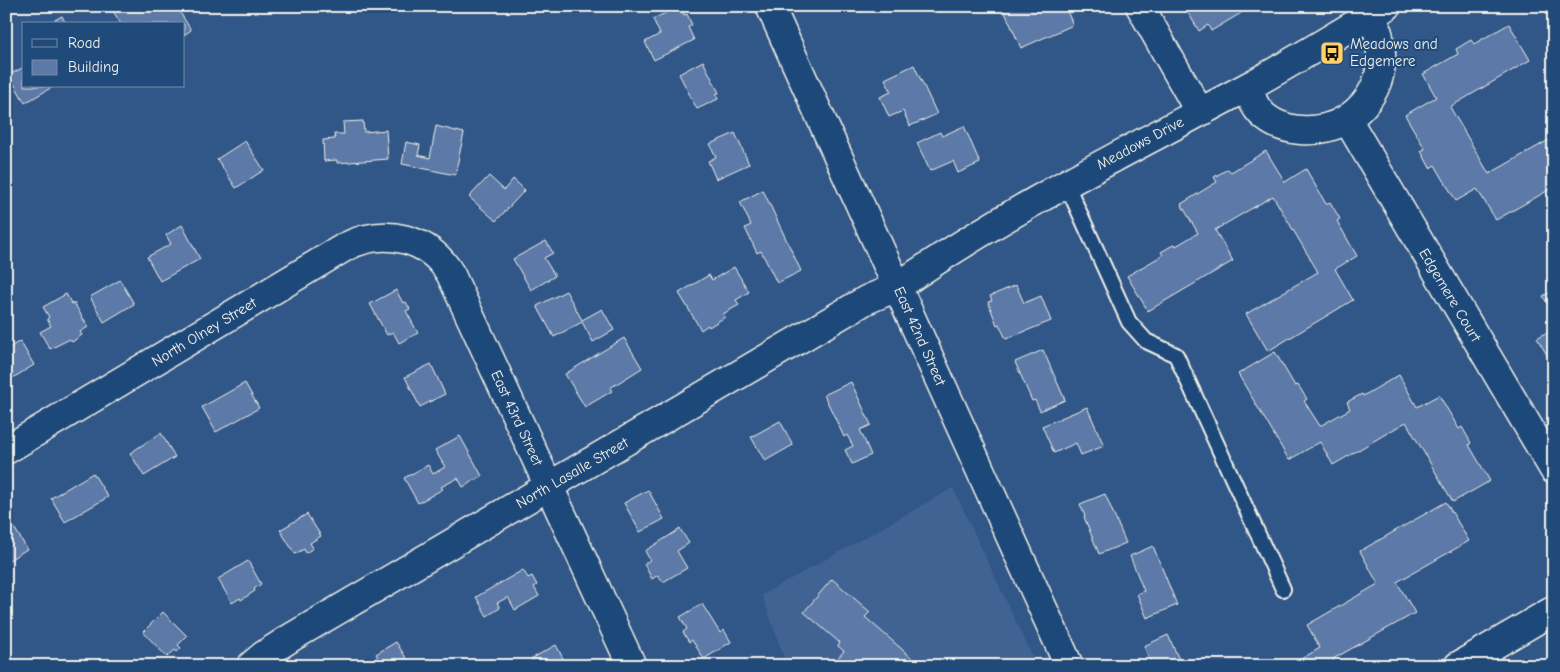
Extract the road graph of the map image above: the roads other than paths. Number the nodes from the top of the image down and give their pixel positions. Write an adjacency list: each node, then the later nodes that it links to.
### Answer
1 (770, 6): 9 (street, East 42nd Street)
2 (1140, 6): 5 (street)
3 (1379, 11): 4 (street, Meadows Drive); 6 (street)
4 (1250, 86): 5 (street, Meadows Drive); 6 (street)
5 (1200, 112): 7 (street, Meadows Drive)
6 (1347, 119): 11 (street, Edgemere Court)
7 (1066, 183): 9 (street, Meadows Drive); 13 (lane)
8 (409, 241): 10 (street, North Olney Street); 12 (street, East 43rd Street)
9 (897, 287): 12 (street, North Lasalle Street); 17 (street, East 42nd Street)
10 (6, 450)
11 (1554, 470)
12 (549, 486): 15 (street, North Lasalle Street); 16 (street, East 43rd Street)
13 (1282, 589)
14 (1554, 610): 18 (street)
15 (251, 666)
16 (632, 666)
17 (1069, 666)
18 (1458, 666)

